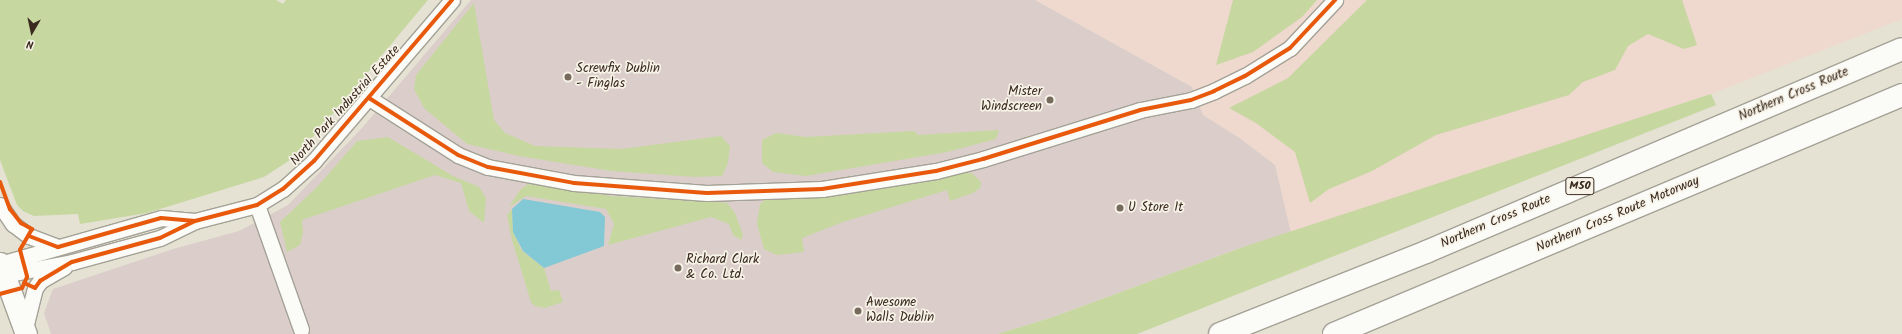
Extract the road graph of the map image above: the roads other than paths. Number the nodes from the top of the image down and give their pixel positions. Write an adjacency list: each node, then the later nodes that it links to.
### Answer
1 (452, 0): 5 (street, North Park Industrial Estate)
2 (1335, 0): 5 (street)
3 (1902, 49): 12 (highway, Northern Cross Route / M50)
4 (1902, 94): 17 (highway, Northern Cross Route Motorway)
5 (369, 98): 6 (street, North Park Industrial Estate)
6 (257, 205): 8 (street, North Park Industrial Estate); 13 (street)
7 (0, 206): 9 (street)
8 (196, 221): 9 (street, North Park Industrial Estate); 10 (street, North Park Industrial Estate)
9 (58, 247): 11 (street, North Park Industrial Estate)
10 (72, 262): 11 (street, North Park Industrial Estate); 14 (street)
11 (2, 267): 14 (main road)
12 (1257, 319): 15 (highway); 16 (highway, Northern Cross Route / M50)
13 (301, 329)
14 (25, 332)
15 (1210, 334)
16 (1220, 334)
17 (1334, 334)

